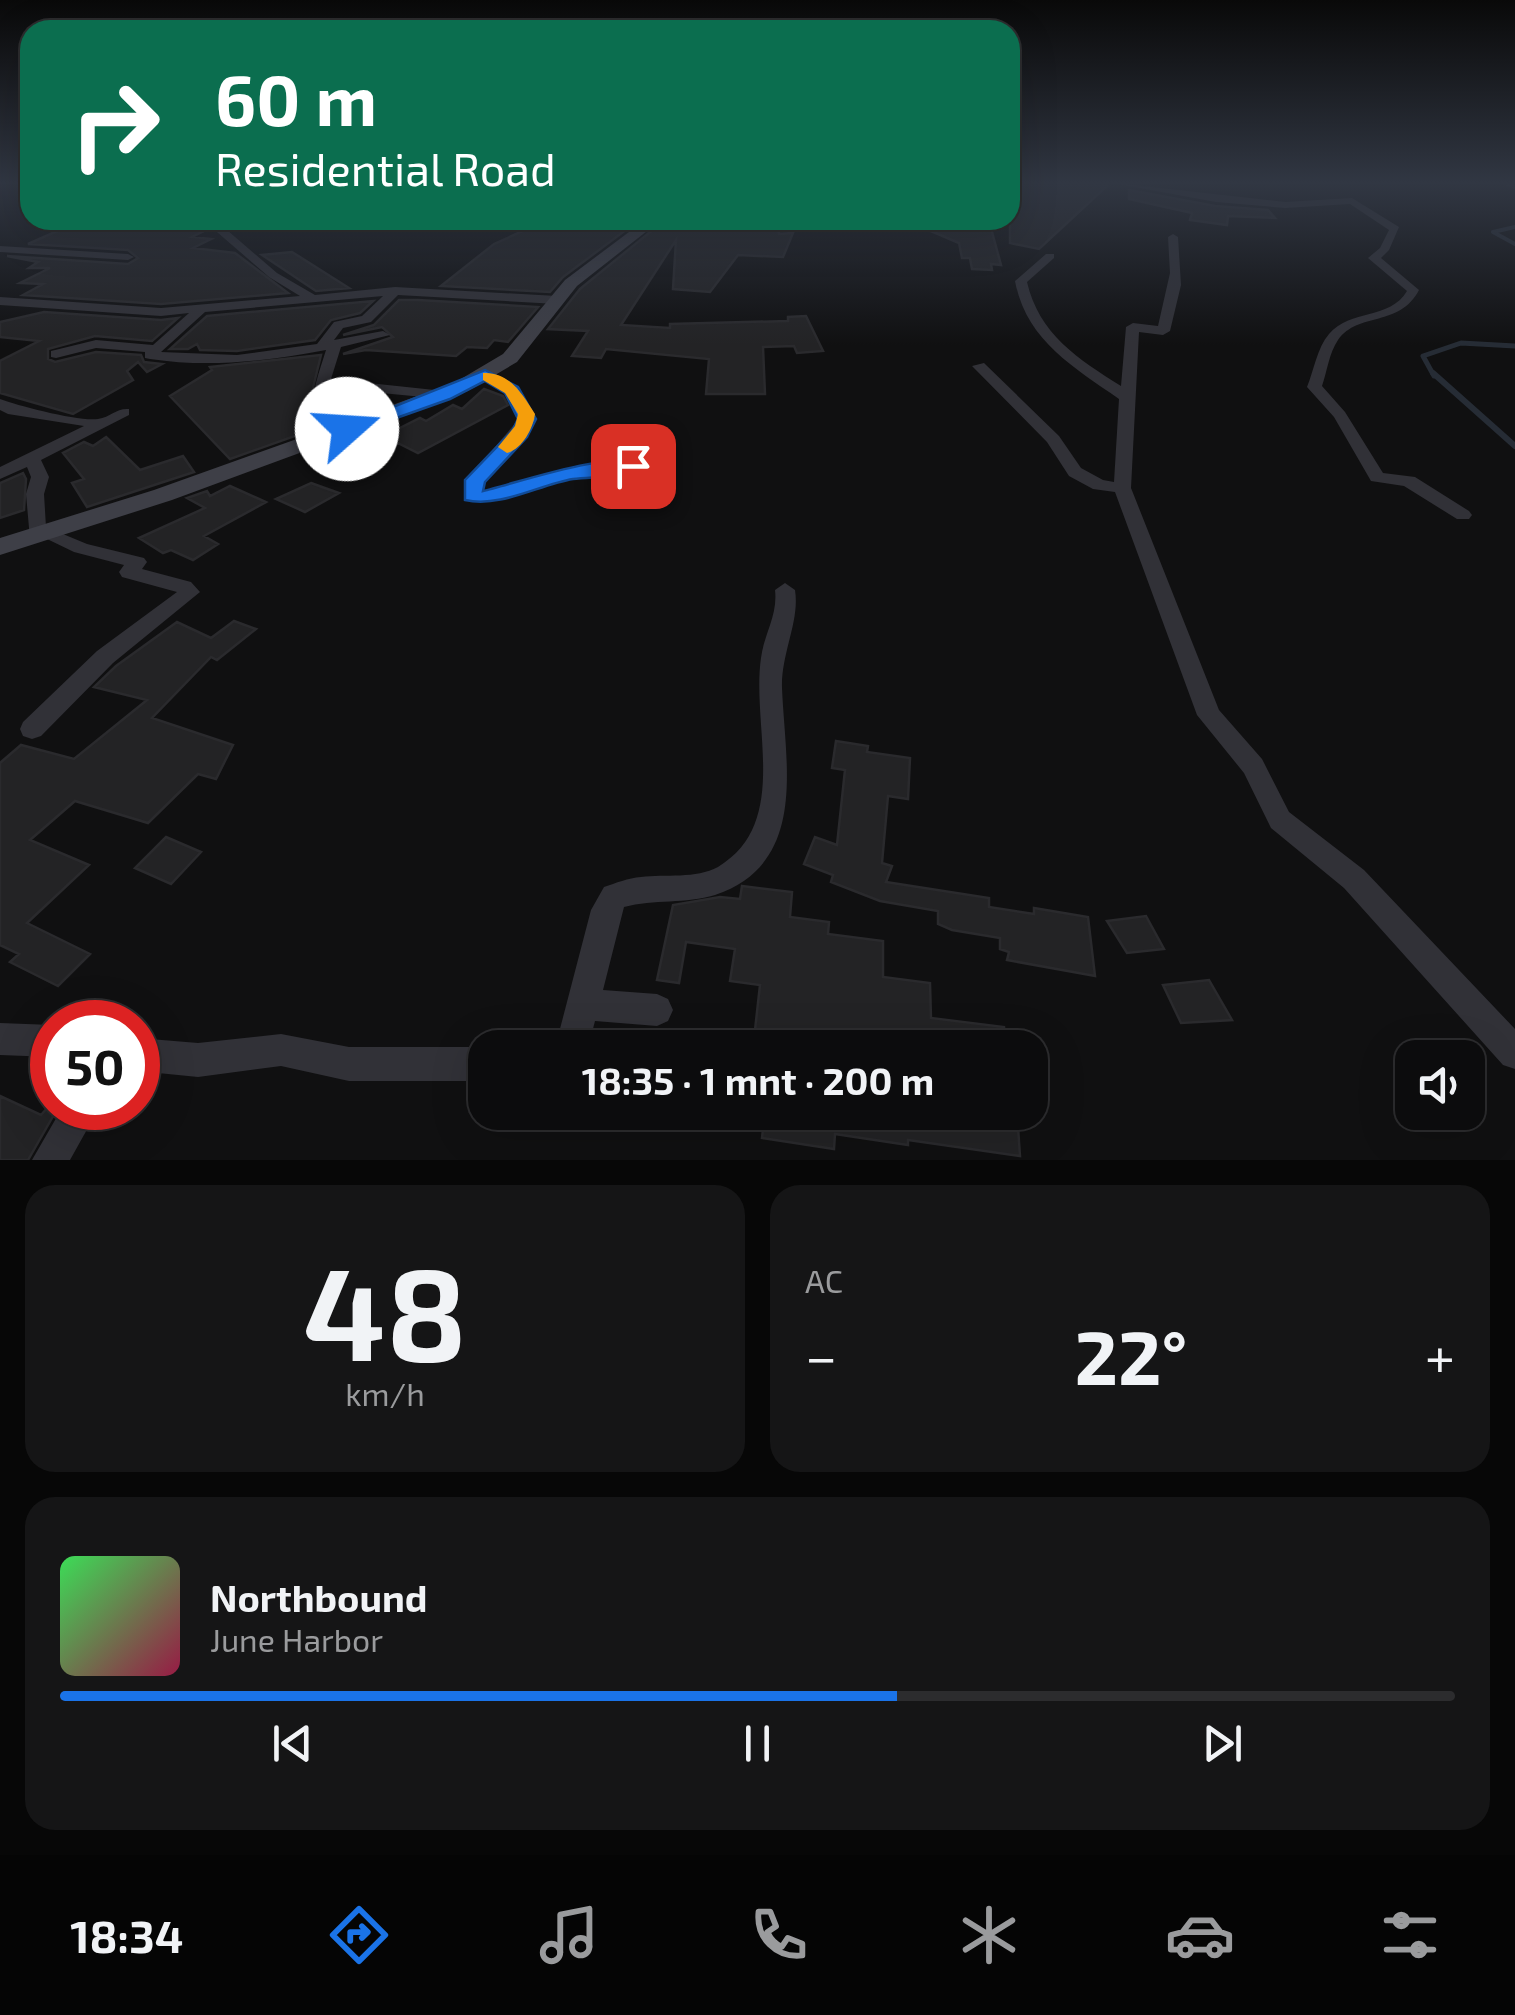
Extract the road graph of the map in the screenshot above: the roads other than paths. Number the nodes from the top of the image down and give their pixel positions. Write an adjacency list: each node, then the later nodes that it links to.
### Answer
1 (228, 236): 10 (street)
2 (632, 236): 11 (main road)
3 (1173, 236): 22 (street)
4 (1391, 236): 31 (street)
5 (26, 238): 6 (street)
6 (0, 249): 8 (street)
7 (1050, 256): 22 (street)
8 (128, 257)
9 (395, 291): 10 (street); 11 (street); 15 (street)
10 (312, 298): 13 (street)
11 (558, 300): 19 (main road)
12 (0, 301): 13 (street)
13 (200, 311): 16 (street)
14 (382, 335): 15 (street)
15 (329, 345): 16 (street); 20 (street)
16 (155, 349): 17 (street)
17 (56, 354)
18 (979, 366): 30 (street)
19 (485, 375): 21 (main road); 28 (street)
20 (324, 383): 21 (street); 26 (street)
21 (444, 395): 26 (main road)
22 (1127, 396): 30 (street)
23 (0, 404): 25 (street)
24 (124, 412): 25 (street)
25 (103, 424): 27 (street)
26 (324, 436): 32 (main road)
27 (32, 460): 29 (street); 32 (street)
28 (633, 466)
29 (0, 474)
30 (1122, 488): 41 (street)
31 (1464, 516)
32 (42, 534): 33 (main road); 35 (street)
33 (1, 546)
34 (785, 590): 36 (street)
35 (32, 730)
36 (584, 1004): 37 (street); 38 (street)
37 (657, 1010)
38 (576, 1030)
39 (0, 1039): 40 (street)
40 (30, 1041)
41 (1515, 1053)
42 (160, 1057): 43 (street)
43 (468, 1064)
44 (68, 1130): 45 (street)
45 (50, 1160)

